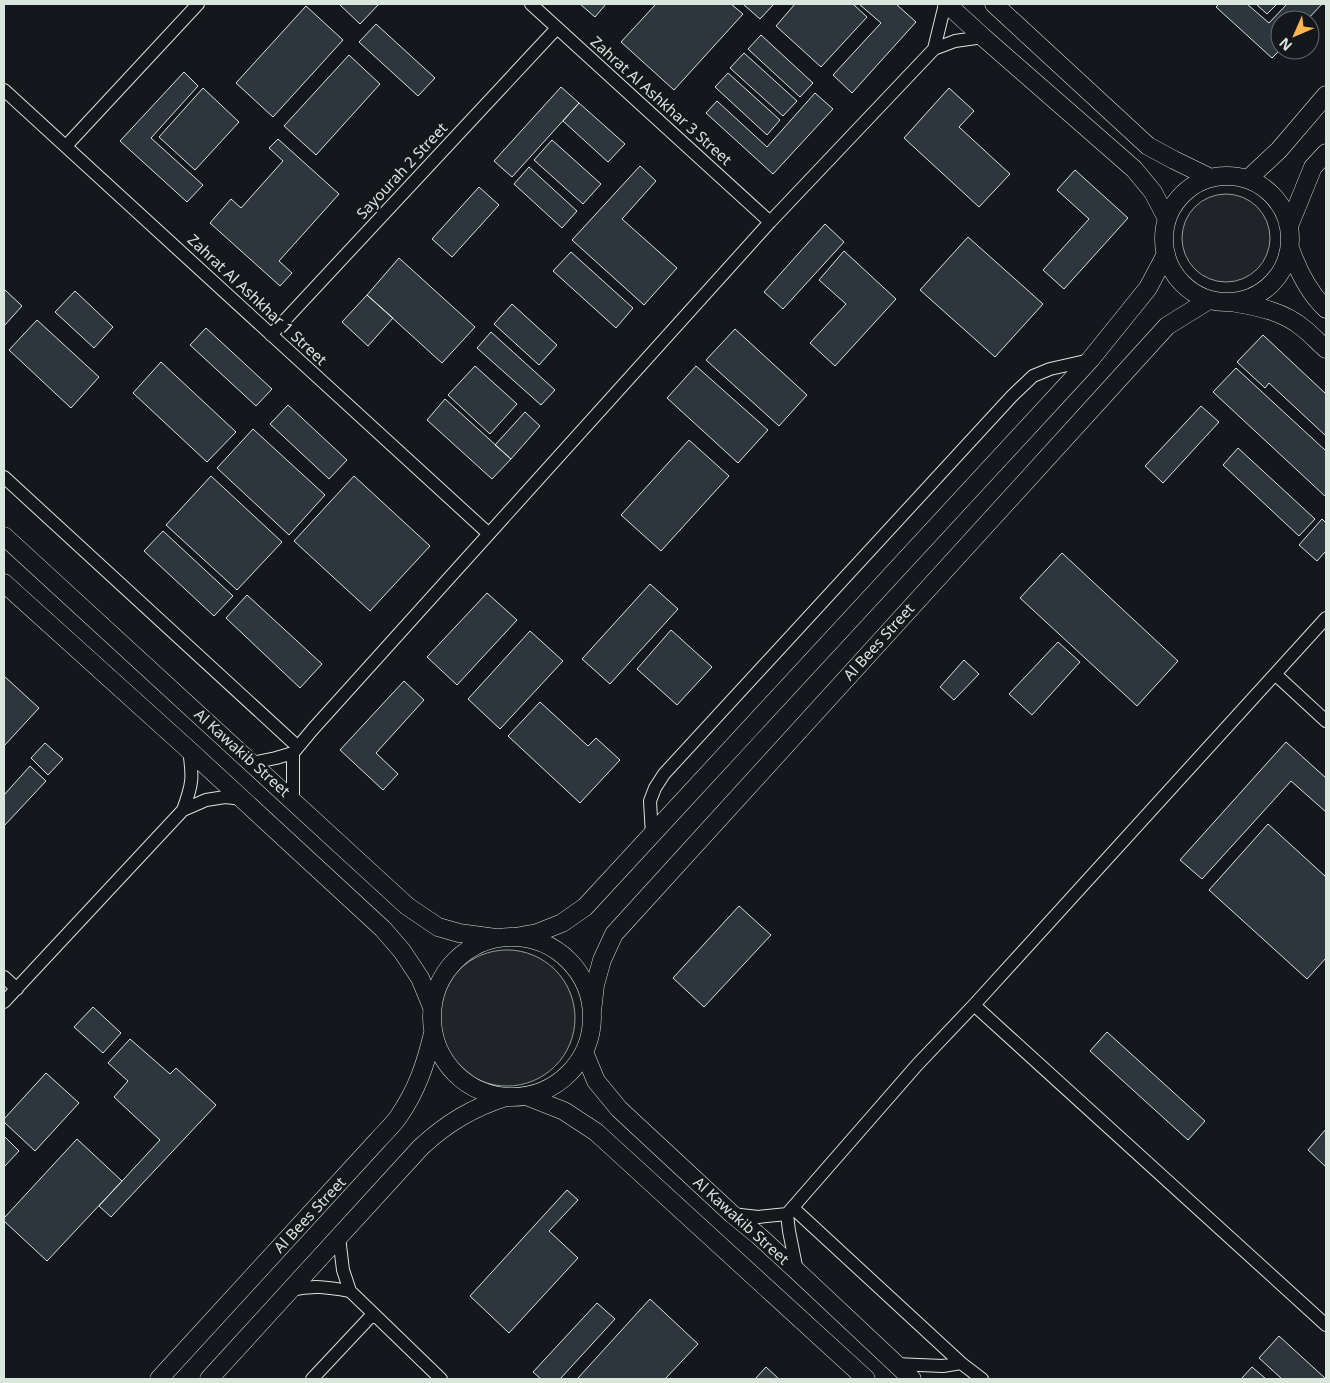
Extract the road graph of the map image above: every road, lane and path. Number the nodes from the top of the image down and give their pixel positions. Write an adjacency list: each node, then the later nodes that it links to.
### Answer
1 (198, 4): 11 (street)
2 (530, 4): 6 (street, Zahrat Al Ashkhar 3 Street)
3 (946, 4): 7 (street); 8 (street)
4 (994, 4): 5 (street)
5 (1007, 10): 13 (street)
6 (557, 28): 16 (street, Zahrat Al Ashkhar 3 Street); 23 (street, Sayourah 2 Street)
7 (983, 38): 8 (street); 15 (street)
8 (934, 49): 16 (street)
9 (4, 90): 11 (street, Zahrat Al Ashkhar 1 Street)
10 (1326, 95): 14 (street)
11 (66, 146): 23 (street, Zahrat Al Ashkhar 1 Street)
12 (1326, 153): 17 (street)
13 (1211, 178): 14 (street); 15 (street)
14 (1248, 179): 17 (street)
15 (1167, 219): 19 (street)
16 (770, 222): 27 (street)
17 (1289, 226): 18 (street)
18 (1290, 248): 21 (street); 22 (street)
19 (1166, 254): 20 (street); 25 (street)
20 (1209, 300): 21 (street); 47 (street, Al Bees Street)
21 (1231, 302): 24 (street)
22 (1326, 309)
23 (271, 335): 27 (street, Zahrat Al Ashkhar 1 Street)
24 (1326, 349)
25 (1090, 360): 39 (street); 39 (street)
26 (4, 477): 34 (street)
27 (488, 534): 34 (street)
28 (4, 536): 35 (street, Al Kawakib Street)
29 (4, 583): 33 (street)
30 (1326, 618): 31 (street)
31 (1275, 674): 32 (street); 45 (street)
32 (1326, 721)
33 (189, 750): 36 (street); 38 (street)
34 (296, 750): 35 (street); 37 (street)
35 (252, 763): 37 (street, Al Kawakib Street)
36 (243, 799): 38 (street); 46 (street)
37 (293, 801): 41 (street, Al Kawakib Street)
38 (184, 810): 43 (street)
39 (652, 835): 40 (street)
40 (515, 937): 41 (street); 47 (street)
41 (496, 938): 46 (street)
42 (4, 977): 43 (street)
43 (17, 989): 44 (street)
44 (4, 1002)
45 (974, 1005): 52 (street); 59 (street)
46 (432, 1007): 48 (street)
47 (592, 1012): 49 (street)
48 (433, 1032): 51 (street); 62 (street, Al Bees Street)
49 (584, 1052): 50 (street); 53 (street, Al Kawakib Street)
50 (526, 1096): 51 (street); 66 (street)
51 (506, 1097): 54 (street)
52 (790, 1211): 53 (street); 55 (street); 60 (street)
53 (732, 1214): 55 (street, Al Kawakib Street)
54 (339, 1237): 56 (street); 57 (street)
55 (797, 1271): 61 (street, Al Kawakib Street)
56 (290, 1290): 57 (street); 63 (street)
57 (350, 1291): 58 (street)
58 (372, 1314): 64 (street); 65 (street)
59 (1326, 1325)
60 (961, 1363): 61 (street); 68 (street)
61 (895, 1364): 67 (street, Al Kawakib Street)
62 (159, 1379)
63 (209, 1379)
64 (312, 1379)
65 (441, 1379)
66 (866, 1379)
67 (912, 1379)
68 (982, 1379)

